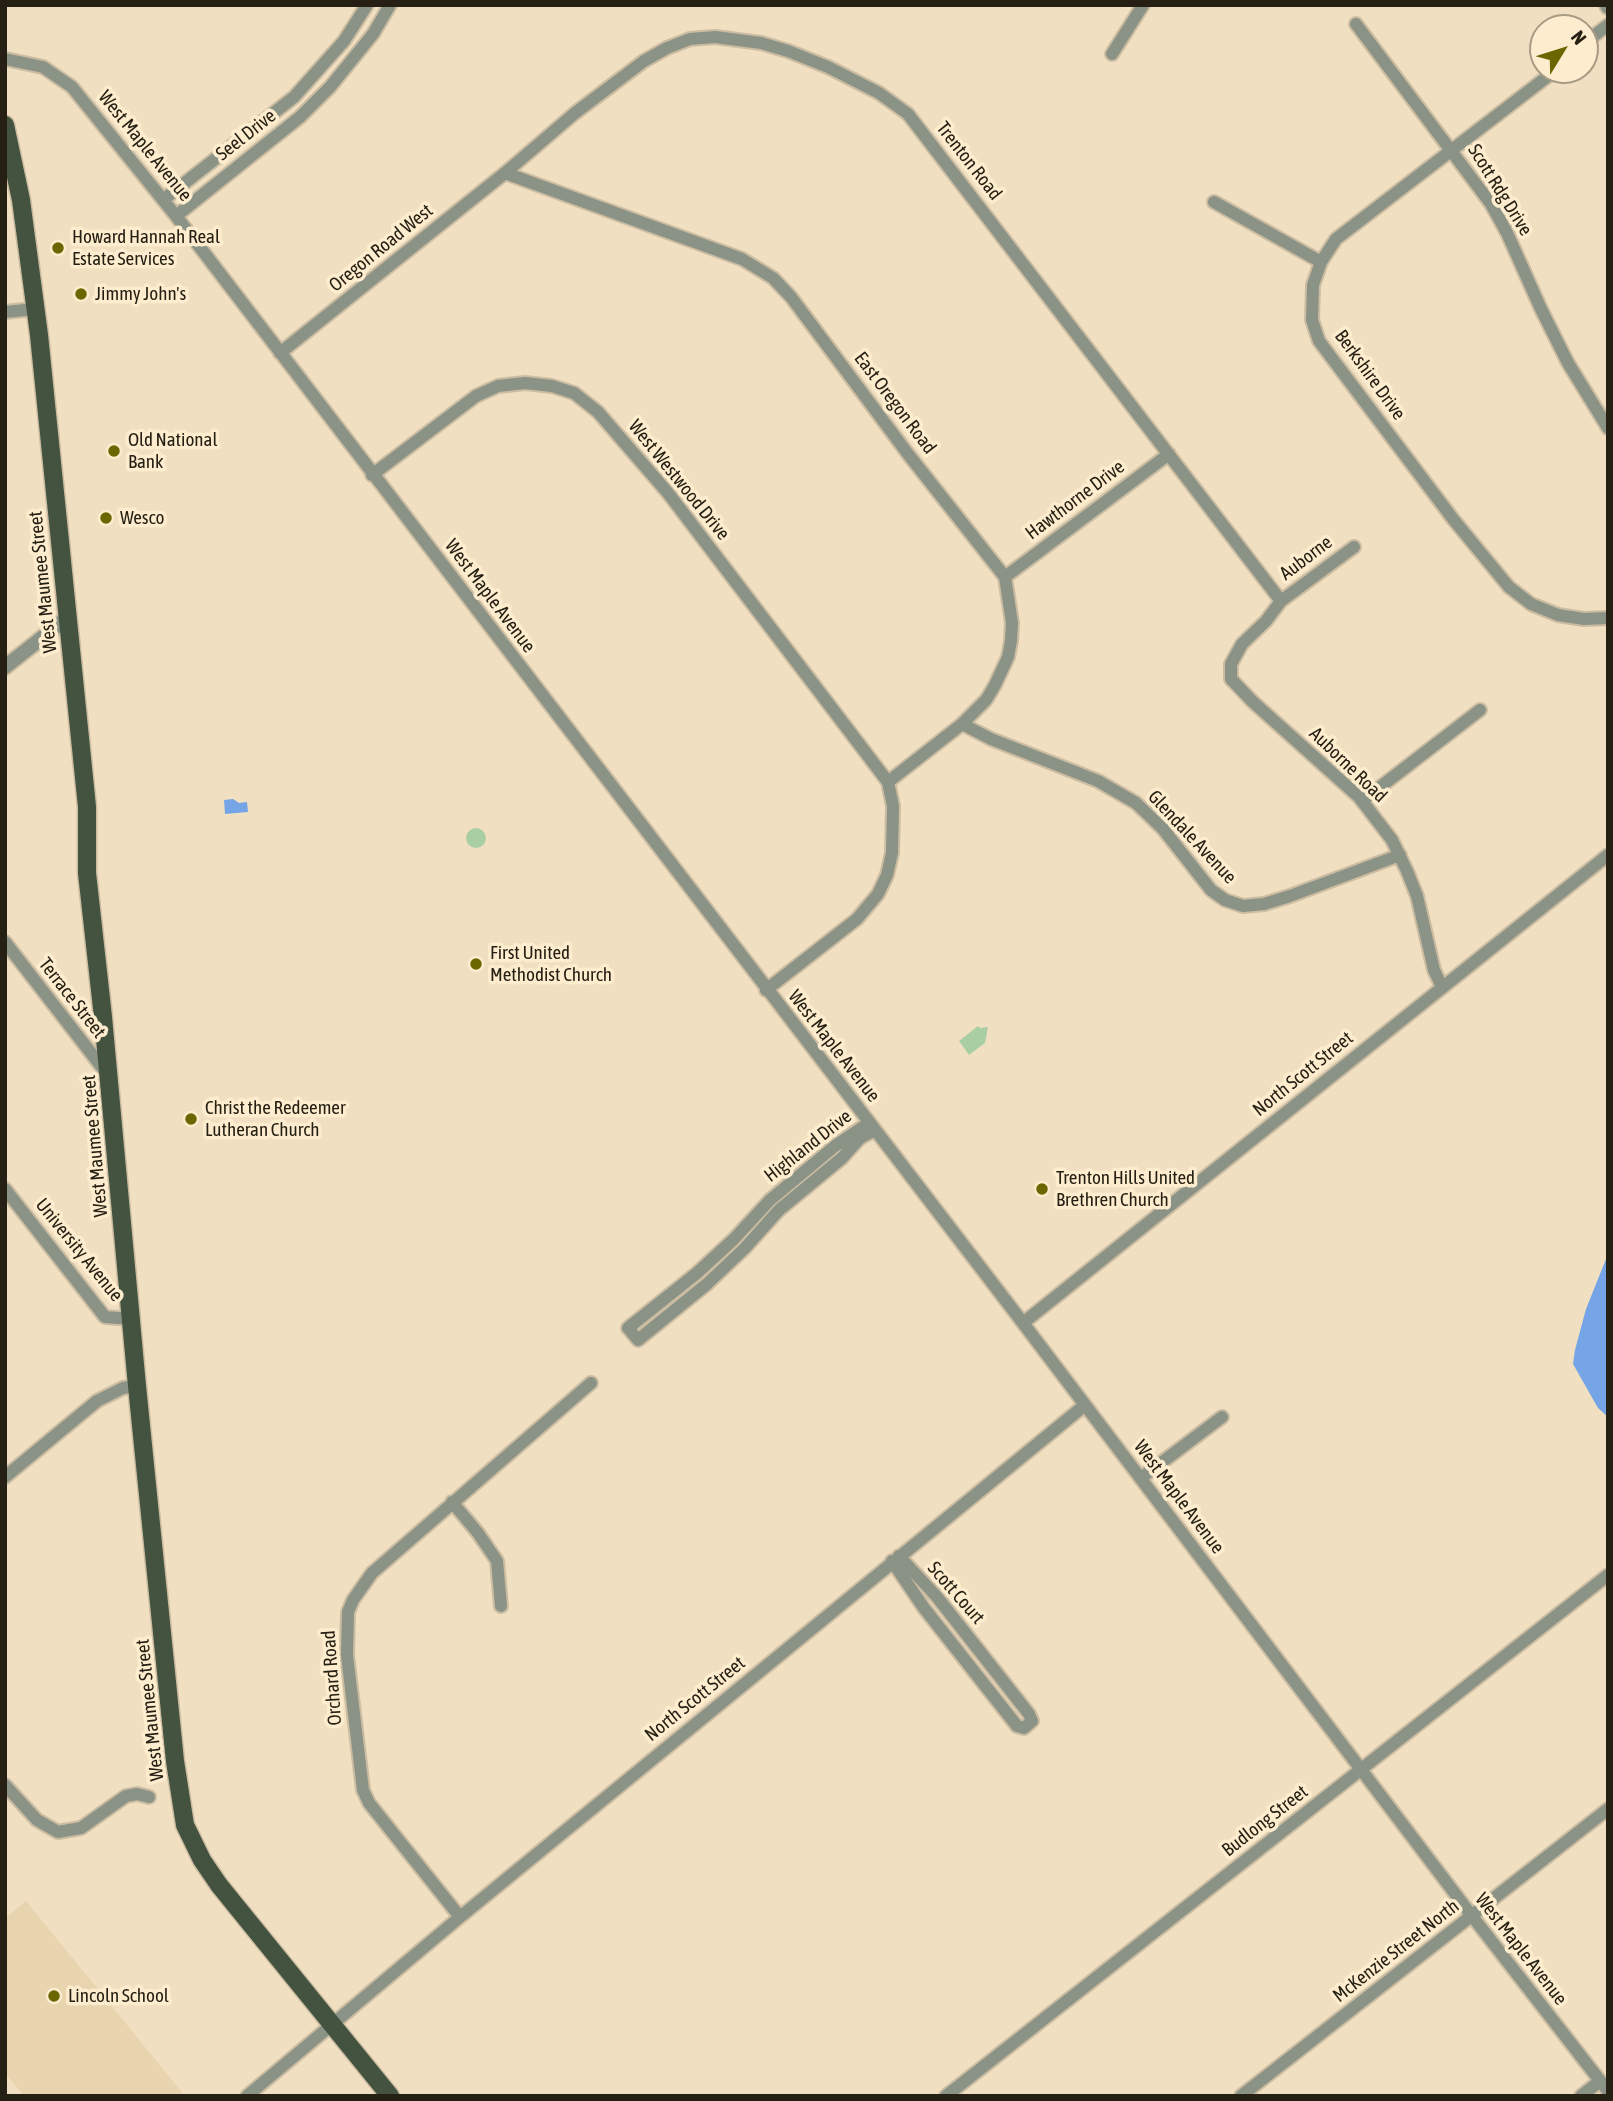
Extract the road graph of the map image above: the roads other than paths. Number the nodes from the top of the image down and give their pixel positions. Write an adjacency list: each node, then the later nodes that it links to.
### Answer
1 (367, 5): 7 (street, Seel Drive)
2 (390, 5): 8 (street, Seel Drive)
3 (1143, 5): 5 (street)
4 (1356, 24): 11 (street, Scott Rdg Drive)
5 (1112, 54)
6 (5, 59): 13 (street, West Maple Avenue)
7 (320, 69): 8 (street); 13 (street, Seel Drive)
8 (336, 80): 15 (street, Seel Drive)
9 (1537, 84): 11 (street, Berkshire Drive)
10 (5, 125): 17 (main road, West Maumee Street)
11 (1451, 149): 16 (street, Berkshire Drive); 20 (street, Scott Rdg Drive)
12 (505, 173): 19 (street, Oregon Road West); 21 (street, Trenton Road); 24 (street, East Oregon Road)
13 (163, 200): 15 (street, West Maple Avenue)
14 (1214, 202): 16 (street)
15 (176, 216): 19 (street, West Maple Avenue)
16 (1321, 262): 27 (street, Berkshire Drive)
17 (35, 309): 18 (street); 26 (main road, West Maumee Street)
18 (5, 312)
19 (280, 353): 22 (street, West Maple Avenue)
20 (1608, 428)
21 (1169, 454): 24 (street, Hawthorne Drive); 25 (street, Trenton Road)
22 (372, 475): 31 (street, West Westwood Drive); 37 (street, West Maple Avenue)
23 (1354, 547): 25 (street, Auborne)
24 (1005, 577): 30 (street, East Oregon Road)
25 (1281, 601): 32 (street, Auborne Road)
26 (67, 618): 28 (street); 38 (main road, West Maumee Street)
27 (1608, 618)
28 (5, 667)
29 (1480, 710): 32 (street)
30 (962, 724): 31 (street, East Oregon Road); 33 (street, Glendale Avenue)
31 (888, 782): 37 (street)
32 (1362, 801): 33 (street, Auborne Road)
33 (1400, 855): 36 (street, Auborne Road)
34 (1608, 855): 36 (street, North Scott Street)
35 (5, 942): 38 (street, Terrace Street)
36 (1442, 987): 45 (street, North Scott Street)
37 (766, 990): 39 (street, West Maple Avenue)
38 (109, 1076): 44 (main road, West Maumee Street)
39 (872, 1127): 41 (street, Highland Drive); 45 (street, West Maple Avenue)
40 (5, 1189): 44 (street, University Avenue)
41 (775, 1205): 42 (street, Highland Drive); 43 (street, Highland Drive)
42 (697, 1273): 43 (street); 43 (street, Highland Drive)
43 (707, 1284)
44 (132, 1319): 47 (main road, West Maumee Street)
45 (1023, 1324): 48 (street, West Maple Avenue)
46 (591, 1383): 52 (street, Orchard Road)
47 (137, 1386): 50 (street); 64 (main road, West Maumee Street)
48 (1085, 1405): 51 (street, West Maple Avenue); 53 (street, North Scott Street)
49 (1222, 1418): 51 (street)
50 (5, 1477)
51 (1141, 1478): 58 (street, West Maple Avenue)
52 (452, 1502): 55 (street); 63 (street, Orchard Road)
53 (896, 1559): 56 (street, Scott Court); 57 (street, Scott Court); 63 (street, North Scott Street)
54 (1608, 1575): 58 (street, Budlong Street)
55 (501, 1606)
56 (983, 1655): 57 (street, Scott Court); 57 (street, Scott Court)
57 (970, 1666)
58 (1360, 1770): 62 (street, West Maple Avenue); 68 (street, Budlong Street)
59 (5, 1785): 60 (street)
60 (149, 1797)
61 (1608, 1809): 62 (street, McKenzie Street North)
62 (1472, 1916): 65 (street, West Maple Avenue); 69 (street, McKenzie Street North)
63 (460, 1917): 64 (street, North Scott Street)
64 (330, 2024): 66 (street, North Scott Street); 67 (main road, West Maumee Street)
65 (1604, 2086): 70 (street)
66 (247, 2096)
67 (390, 2096)
68 (946, 2096)
69 (1241, 2096)
70 (1581, 2096)

